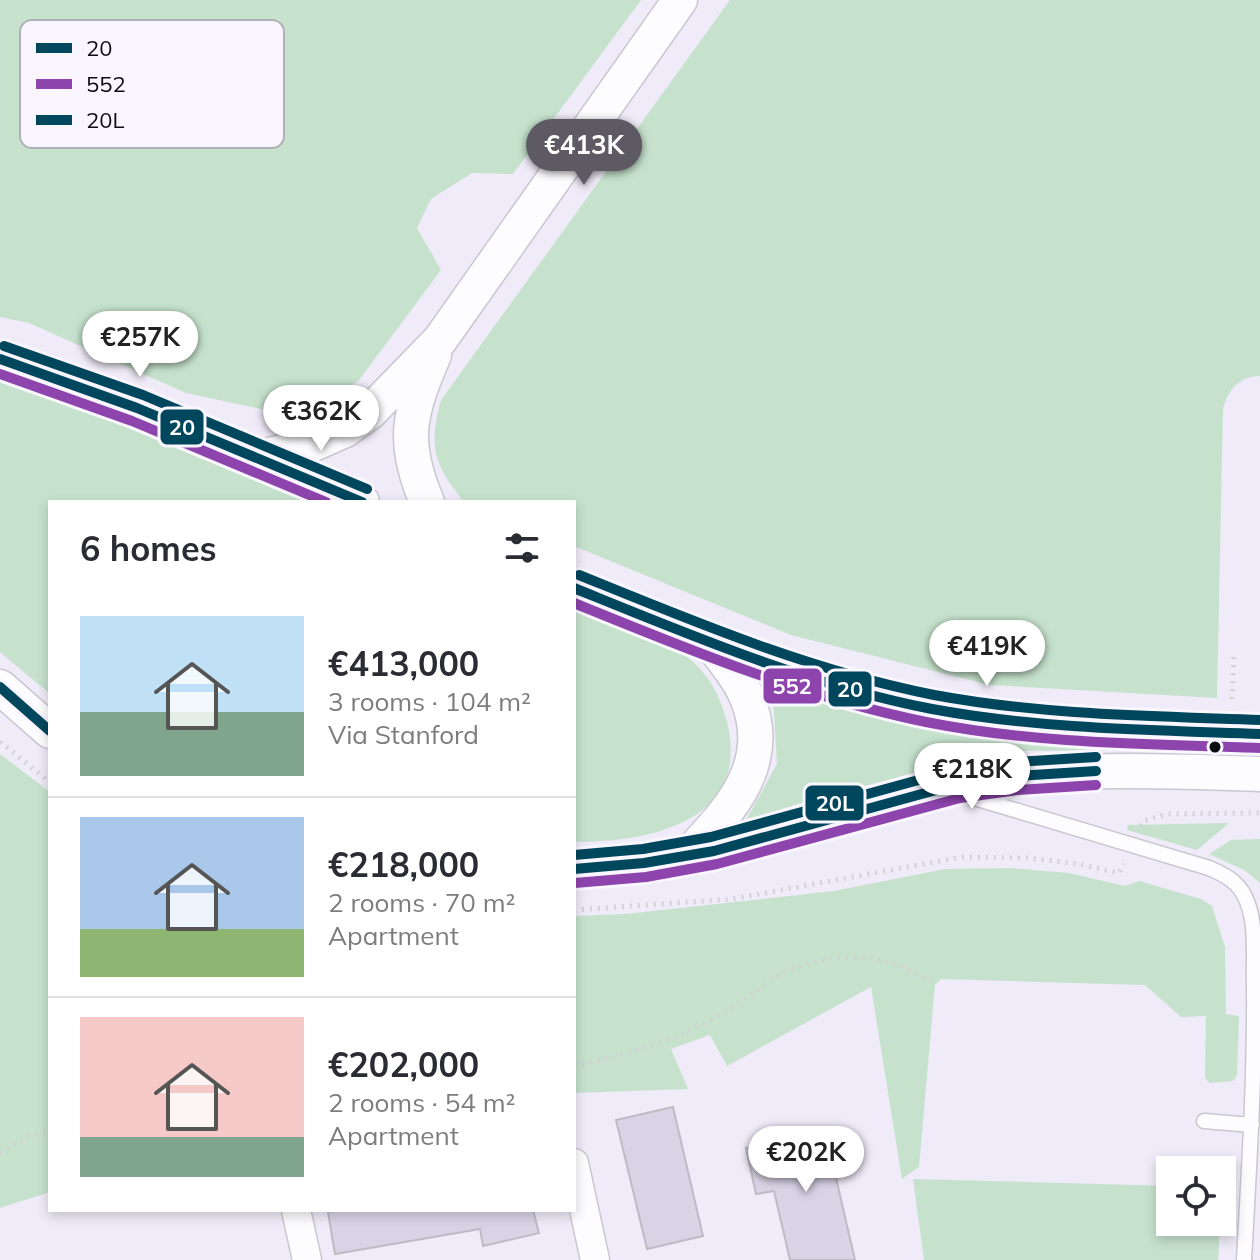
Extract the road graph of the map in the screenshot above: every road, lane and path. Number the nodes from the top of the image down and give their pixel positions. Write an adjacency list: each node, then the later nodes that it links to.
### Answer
1 (680, 0): 2 (street)
2 (440, 340): 4 (street); 6 (street)
3 (0, 359): 4 (street)
4 (257, 458): 5 (street)
5 (357, 500)
6 (426, 500)
7 (576, 589): 8 (street)
8 (711, 643): 13 (street); 20 (street)
9 (1234, 657): 11 (path)
10 (0, 687): 12 (street)
11 (1232, 699)
12 (48, 729)
13 (1260, 734)
14 (0, 742): 16 (path)
15 (1260, 774): 17 (street)
16 (48, 780)
17 (937, 789): 19 (lane); 20 (street)
18 (1260, 813): 19 (path)
19 (1134, 845): 22 (path); 26 (lane)
20 (686, 857): 21 (street)
21 (576, 869)
22 (576, 910)
23 (935, 984): 24 (path)
24 (576, 1065)
25 (1204, 1121): 26 (lane)
26 (1252, 1125): 33 (lane)
27 (48, 1131): 28 (path)
28 (0, 1153)
29 (576, 1172): 32 (street)
30 (296, 1212): 31 (street)
31 (307, 1260)
32 (595, 1260)
33 (1244, 1260)

